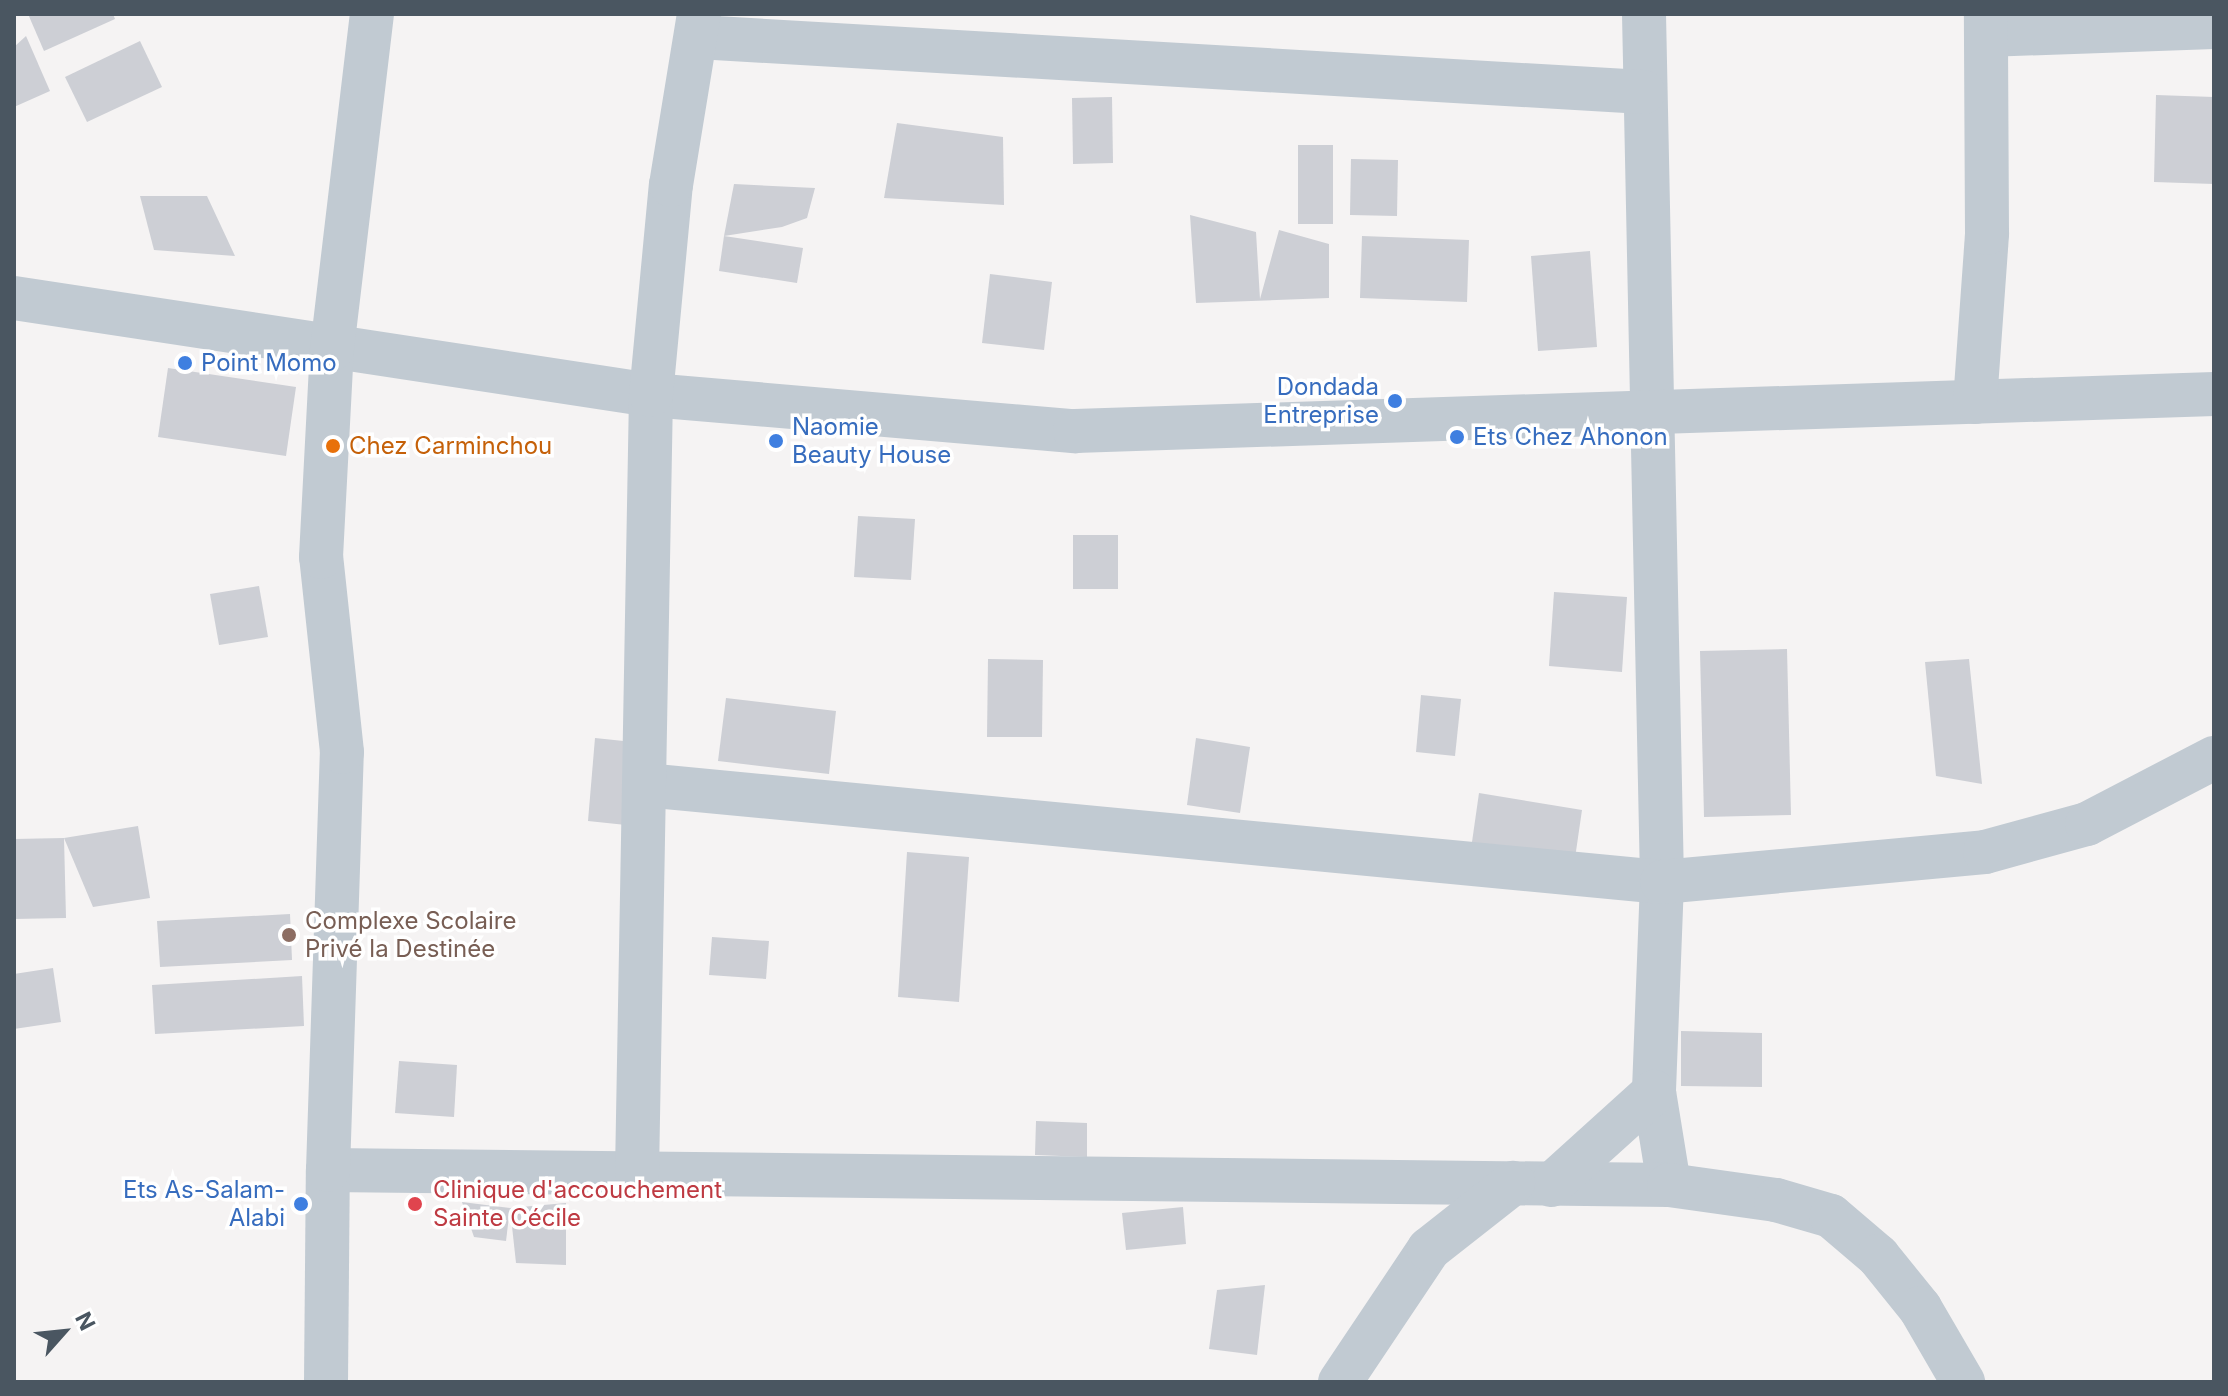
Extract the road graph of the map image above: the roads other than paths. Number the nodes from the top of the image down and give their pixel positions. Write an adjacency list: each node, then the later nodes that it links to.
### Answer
1 (372, 14): 8 (street)
2 (1644, 14): 6 (street)
3 (1986, 25): 5 (street); 11 (street)
4 (698, 26): 6 (street); 10 (street)
5 (2214, 27)
6 (1643, 92): 12 (street)
7 (14, 298): 8 (street)
8 (332, 349): 10 (street); 17 (street)
9 (2214, 394): 11 (street)
10 (651, 395): 12 (street); 14 (street)
11 (1975, 402): 12 (street)
12 (1654, 413): 15 (street)
13 (2214, 758): 15 (street)
14 (645, 785): 15 (street); 18 (street)
15 (1662, 882): 16 (street)
16 (1654, 1092): 20 (street); 21 (street)
17 (328, 1170): 18 (street); 23 (street)
18 (637, 1173): 19 (street)
19 (1420, 1183): 20 (street); 22 (street)
20 (1532, 1184): 21 (street); 22 (street)
21 (1669, 1185): 25 (street)
22 (1429, 1249): 24 (street)
23 (326, 1382)
24 (1340, 1382)
25 (1963, 1382)

